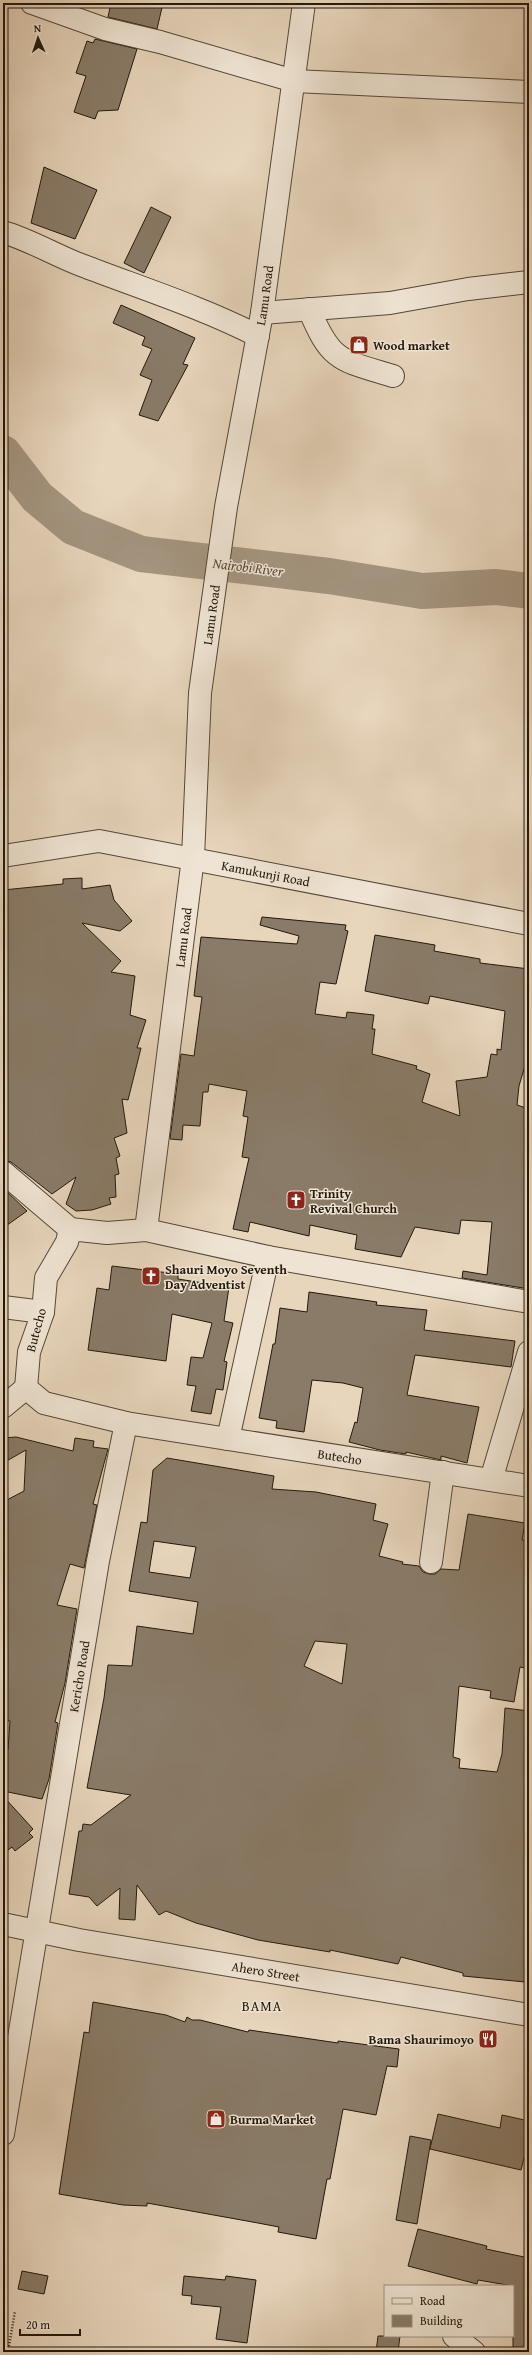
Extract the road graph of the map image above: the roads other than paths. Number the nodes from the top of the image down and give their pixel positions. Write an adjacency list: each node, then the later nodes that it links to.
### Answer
1 (32, 3): 3 (street)
2 (304, 3): 3 (street, Lamu Road)
3 (294, 81): 4 (street); 8 (street, Lamu Road)
4 (529, 92)
5 (3, 232): 9 (street)
6 (529, 282): 7 (street)
7 (309, 309): 8 (street); 10 (street)
8 (262, 312): 9 (street, Lamu Road)
9 (258, 336): 12 (street, Lamu Road)
10 (393, 376)
11 (3, 856): 12 (street, Kamukunji Road)
12 (193, 858): 13 (street, Kamukunji Road); 16 (street, Lamu Road)
13 (529, 924)
14 (3, 1172): 15 (street)
15 (70, 1228): 16 (street); 20 (street, Butecho)
16 (146, 1230): 17 (street)
17 (268, 1258): 18 (street); 26 (street)
18 (529, 1302)
19 (3, 1307): 20 (street)
20 (43, 1312): 22 (street, Butecho)
21 (529, 1352): 23 (street)
22 (26, 1388): 24 (street); 25 (street, Butecho)
23 (524, 1388): 28 (street)
24 (3, 1407)
25 (126, 1424): 26 (street, Butecho); 32 (street, Kericho Road)
26 (228, 1439): 27 (street, Butecho)
27 (443, 1472): 28 (street, Butecho); 30 (street)
28 (491, 1480): 29 (street, Butecho)
29 (529, 1486)
30 (431, 1562)
31 (3, 1924): 32 (street, Ahero Street)
32 (38, 1931): 33 (street, Ahero Street); 34 (street, Kericho Road)
33 (529, 2015)
34 (3, 2134)
35 (455, 2337): 36 (street)
36 (474, 2352)

